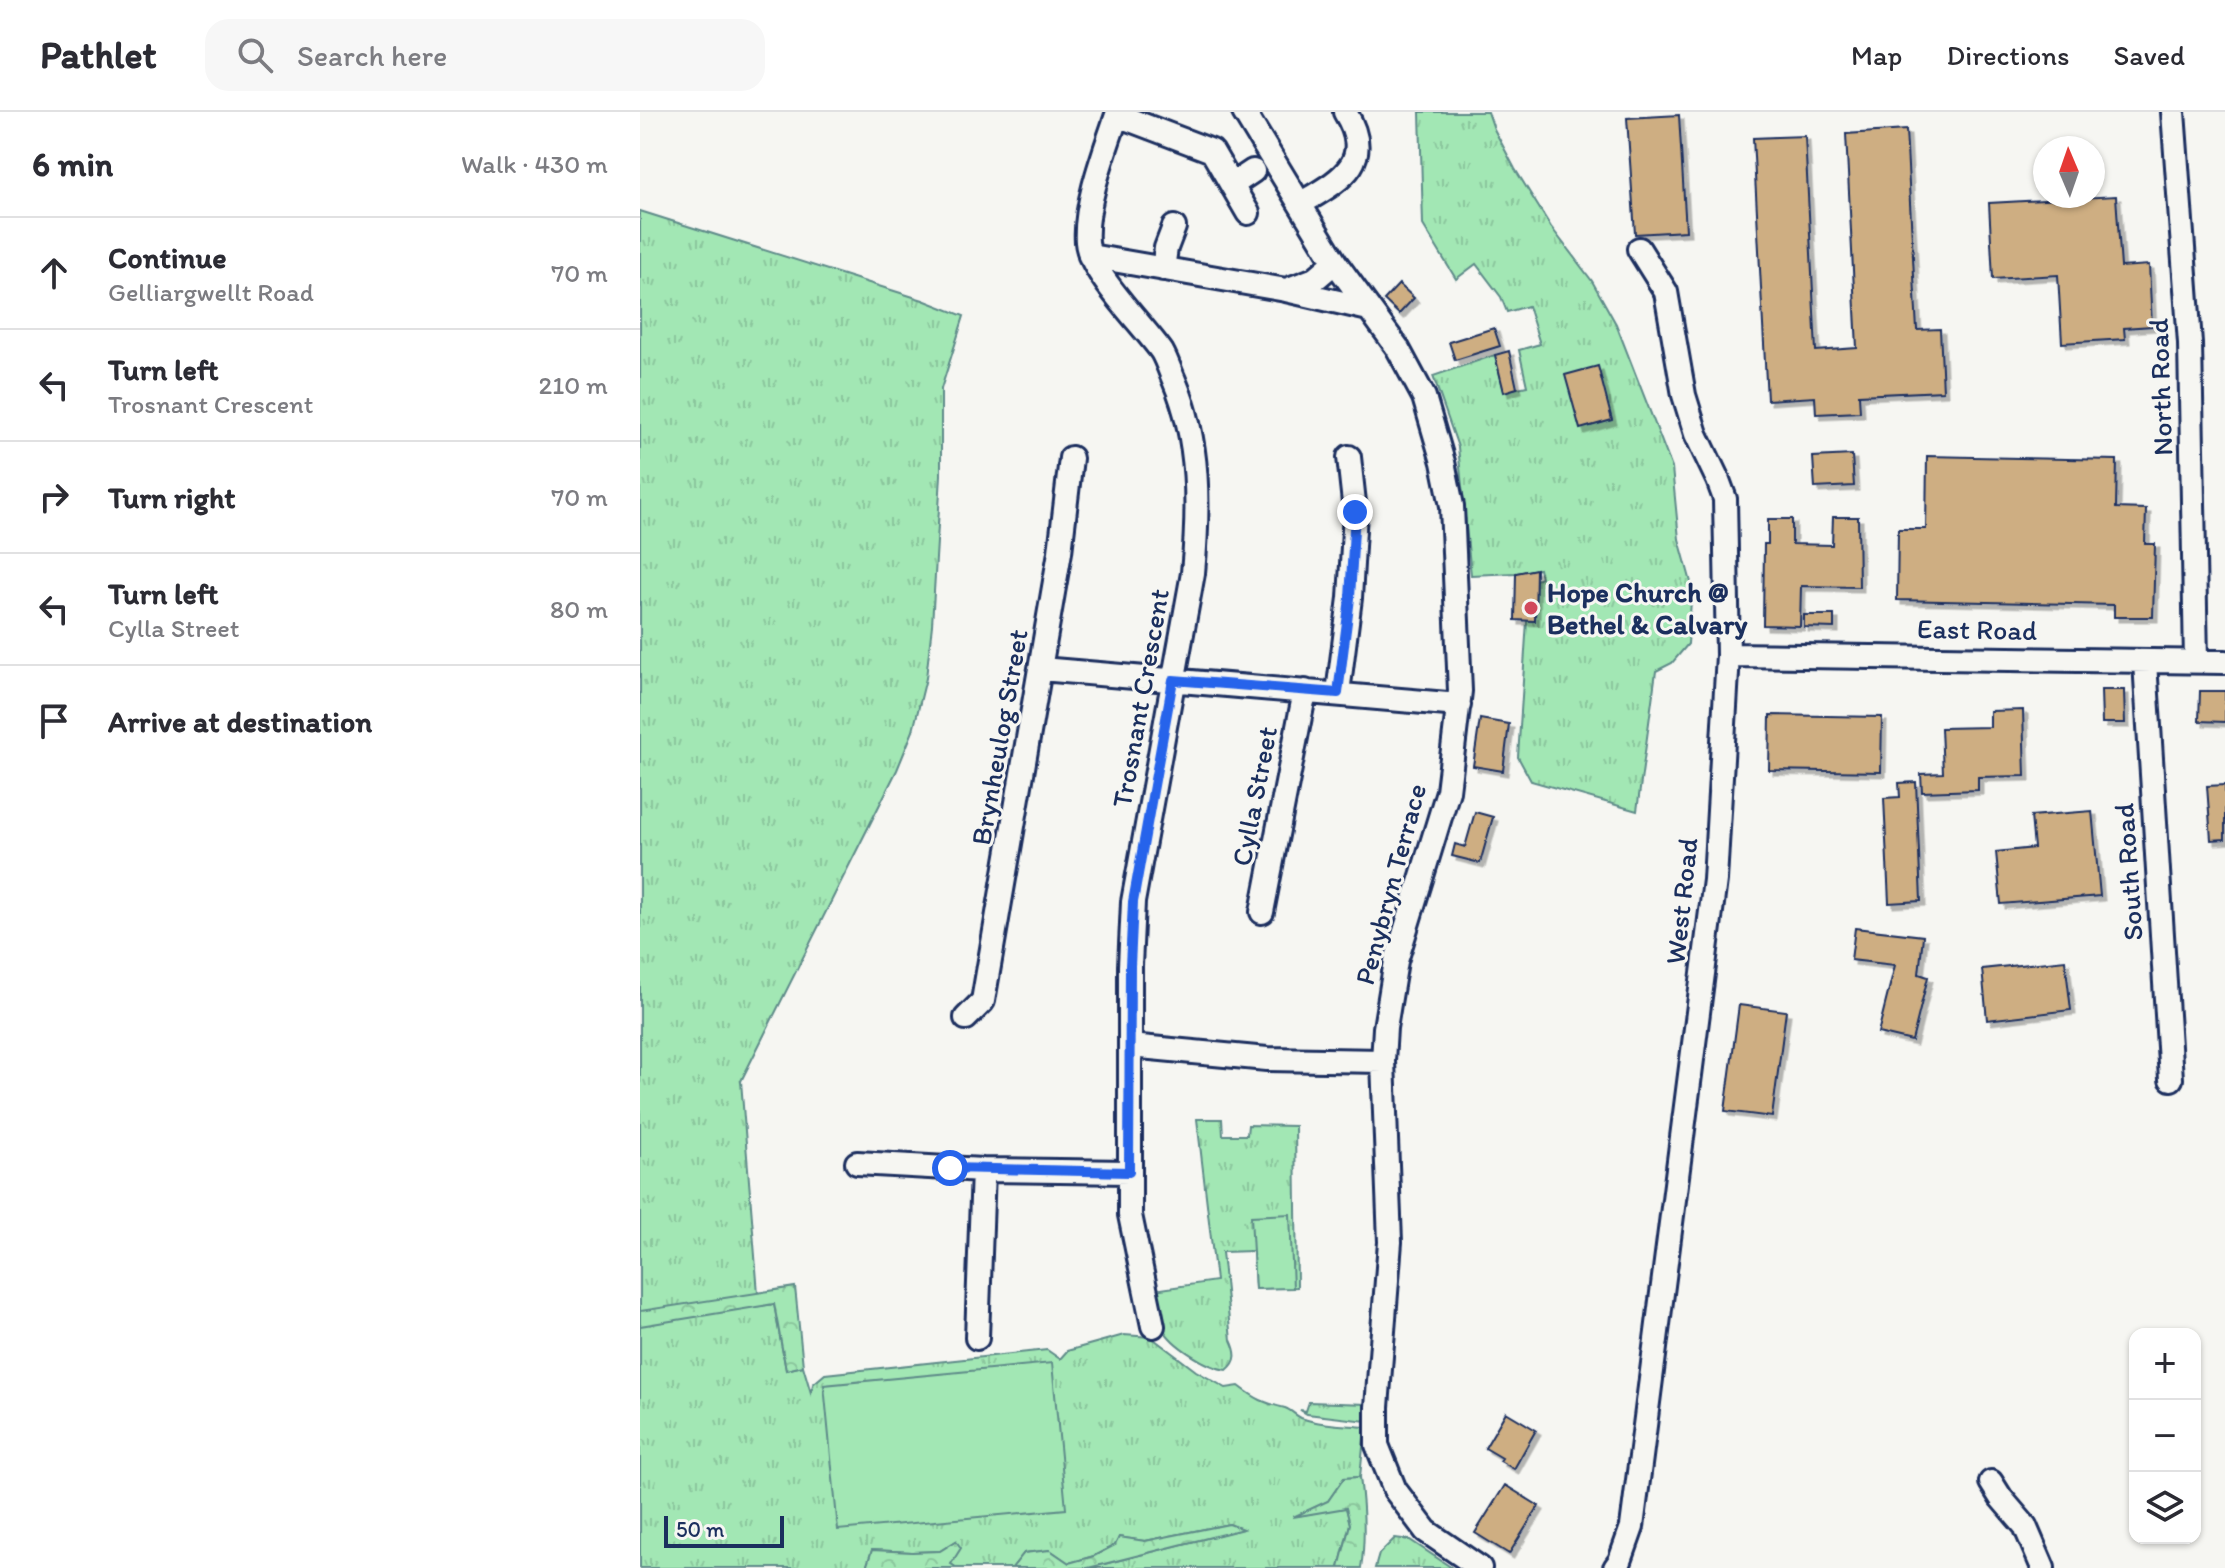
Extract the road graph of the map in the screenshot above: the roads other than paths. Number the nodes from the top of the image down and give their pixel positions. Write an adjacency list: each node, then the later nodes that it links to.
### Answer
1 (1244, 112): 7 (street, Penybryn Terrace)
2 (1345, 112): 7 (street)
3 (2173, 112): 21 (street, North Road)
4 (1118, 114): 6 (street); 11 (street)
5 (1253, 171): 6 (street)
6 (1232, 185): 8 (street)
7 (1300, 204): 12 (street, Penybryn Terrace)
8 (1248, 213)
9 (1174, 227): 14 (street)
10 (1639, 249): 20 (street, West Road)
11 (1090, 256): 13 (street); 16 (street, Trosnant Crescent)
12 (1335, 262): 15 (street); 17 (street, Penybryn Terrace)
13 (1133, 264): 14 (street); 16 (street)
14 (1163, 269): 15 (street)
15 (1286, 290): 17 (street)
16 (1117, 296): 25 (street, Trosnant Crescent)
17 (1369, 309): 28 (street, Penybryn Terrace)
18 (1349, 457): 27 (street)
19 (1071, 458): 24 (street, Brynheulog Street)
20 (1728, 655): 22 (street, East Road); 41 (street, West Road)
21 (2196, 661): 22 (street, East Road); 23 (street, East Road)
22 (2145, 662): 33 (street, South Road)
23 (2225, 662)
24 (1041, 669): 25 (street); 30 (street, Brynheulog Street)
25 (1173, 680): 26 (street); 31 (street, Trosnant Crescent)
26 (1305, 691): 27 (street); 29 (street, Cylla Street)
27 (1338, 693): 28 (street)
28 (1459, 705): 32 (street, Penybryn Terrace)
29 (1262, 912)
30 (966, 1018)
31 (1130, 1046): 32 (street); 36 (street, Trosnant Crescent)
32 (1383, 1061): 40 (street, Penybryn Terrace)
33 (2171, 1079)
34 (857, 1163): 35 (street)
35 (983, 1170): 36 (street); 38 (street)
36 (1129, 1172): 37 (street, Trosnant Crescent)
37 (1153, 1326)
38 (977, 1338)
39 (1991, 1482): 42 (street)
40 (1480, 1568)
41 (1615, 1568)
42 (2043, 1568)

